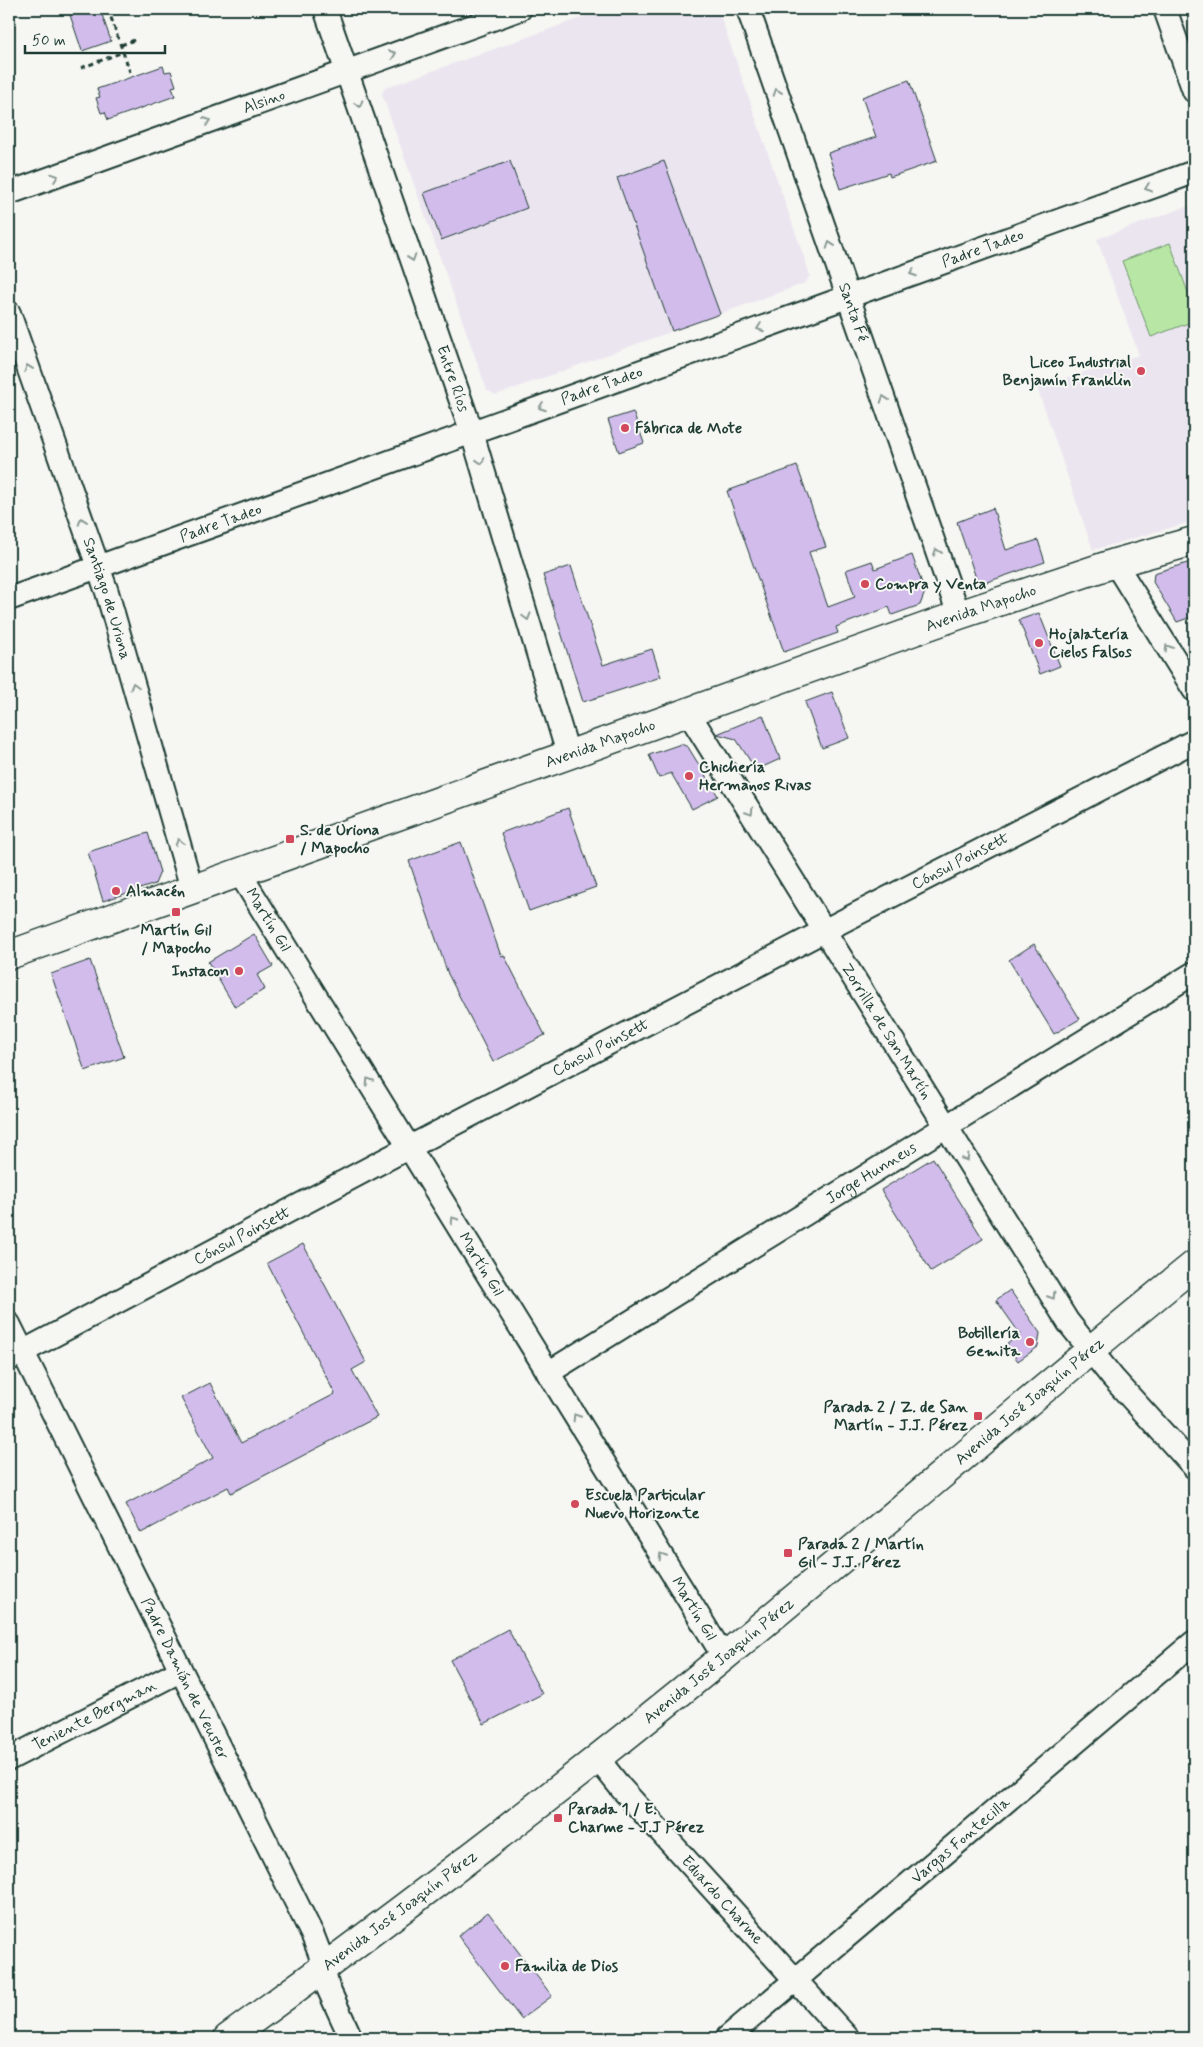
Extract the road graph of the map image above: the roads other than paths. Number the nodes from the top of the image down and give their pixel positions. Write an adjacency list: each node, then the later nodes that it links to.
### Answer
1 (325, 9): 5 (street, Entre Ríos)
2 (520, 9): 5 (street, Alsino, one-way to 2)
3 (748, 9): 9 (street, Santa Fé, one-way to 3)
4 (1165, 9): 6 (street)
5 (347, 71): 8 (street, Alsino, one-way to 5); 11 (street, Entre Ríos, one-way to 11)
6 (1194, 92)
7 (1194, 172): 9 (street, Padre Tadeo, one-way to 9)
8 (9, 193)
9 (848, 296): 11 (street, Padre Tadeo, one-way to 11); 16 (street, Santa Fé, one-way to 9)
10 (9, 313): 14 (street, Santiago de Uriona, one-way to 10)
11 (472, 433): 14 (street, Padre Tadeo); 20 (street, Entre Ríos, one-way to 20)
12 (1194, 541): 13 (main road, Avenida Mapocho)
13 (1115, 563): 16 (main road, Avenida Mapocho); 17 (street, one-way to 13)
14 (98, 567): 15 (street, Padre Tadeo); 22 (street, Santiago de Uriona, one-way to 14)
15 (9, 599)
16 (959, 615): 18 (main road, Avenida Mapocho)
17 (1194, 690)
18 (688, 712): 20 (main road, Avenida Mapocho); 23 (street, Zorrilla de San Martín, one-way to 23)
19 (1194, 741): 23 (street, Cónsul Poinsett)
20 (568, 754): 21 (main road, Avenida Mapocho)
21 (239, 872): 22 (main road, Avenida Mapocho); 27 (street, Martín Gil, one-way to 21)
22 (192, 889): 24 (main road, Avenida Mapocho)
23 (824, 931): 26 (street, Zorrilla de San Martín); 27 (street, Cónsul Poinsett)
24 (9, 955)
25 (1194, 973): 26 (street, Jorge Hunneus)
26 (946, 1126): 30 (street, Zorrilla de San Martín, one-way to 30); 32 (street, Jorge Hunneus)
27 (409, 1147): 31 (street, Cónsul Poinsett); 32 (street, Martín Gil, one-way to 27)
28 (1194, 1265): 30 (main road, Avenida José Joaquín Pérez)
29 (9, 1324): 31 (street, Padre Damián de Veuster)
30 (1089, 1350): 33 (street, Zorrilla de San Martín); 35 (main road, Avenida José Joaquín Pérez)
31 (15, 1355): 36 (street, Padre Damián de Veuster)
32 (548, 1373): 35 (street, Martín Gil, one-way to 32)
33 (1194, 1467)
34 (1194, 1642): 40 (street, Vargas Fontecilla)
35 (724, 1657): 38 (main road, Avenida José Joaquín Pérez)
36 (180, 1672): 37 (street, Teniente Bergman); 39 (street, Padre Damián de Veuster)
37 (9, 1759)
38 (598, 1759): 39 (main road, Avenida José Joaquín Pérez); 40 (street, Eduardo Charme)
39 (323, 1969): 41 (main road, Avenida José Joaquín Pérez); 42 (street, Padre Damián de Veuster)
40 (795, 1981): 43 (street, Vargas Fontecilla); 44 (street, Eduardo Charme)
41 (228, 2038)
42 (350, 2038)
43 (727, 2038)
44 (848, 2038)

